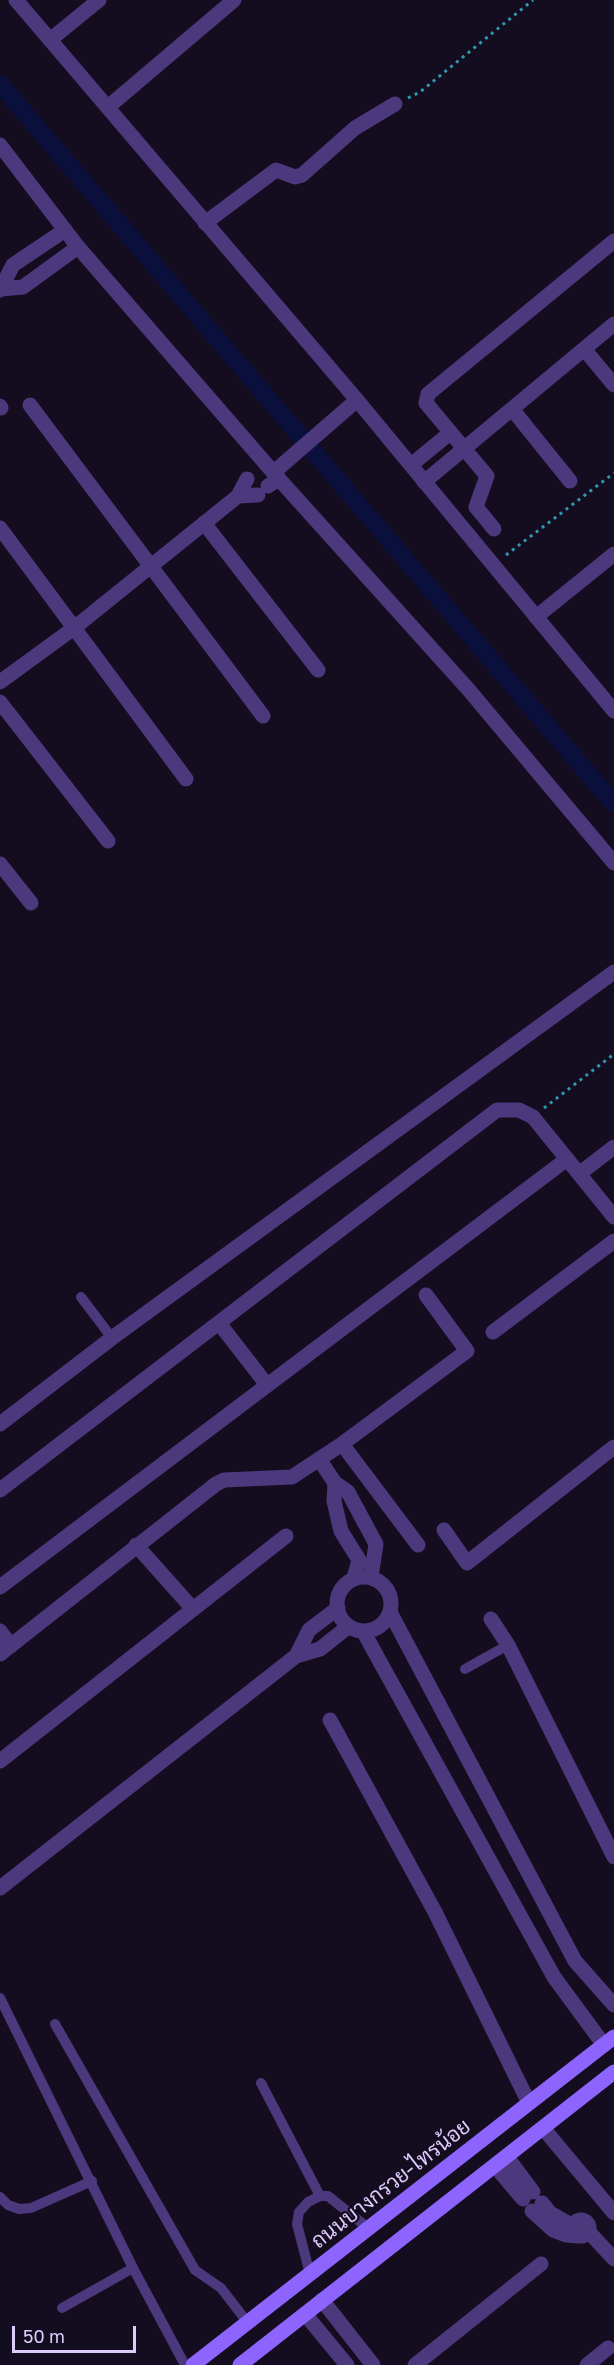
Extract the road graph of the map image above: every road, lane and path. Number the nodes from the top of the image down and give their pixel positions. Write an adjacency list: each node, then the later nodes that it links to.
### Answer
1 (16, 0): 5 (street)
2 (99, 0): 5 (street)
3 (234, 0): 7 (street)
4 (533, 0): 6 (path)
5 (50, 40): 7 (street)
6 (395, 104): 9 (street)
7 (108, 107): 9 (street)
8 (0, 146): 10 (street)
9 (205, 223): 17 (street)
10 (65, 230): 12 (street); 13 (street)
11 (614, 241): 20 (street)
12 (78, 247): 13 (street); 24 (street)
13 (1, 290)
14 (614, 324): 15 (street)
15 (584, 349): 16 (street); 19 (street)
16 (614, 385)
17 (357, 400): 22 (street); 24 (street)
18 (30, 405): 31 (street)
19 (512, 409): 21 (street); 25 (street)
20 (450, 434): 21 (street); 22 (street)
21 (465, 449): 26 (street); 29 (street)
22 (411, 465): 26 (street)
23 (614, 473): 32 (path)
24 (267, 477): 27 (street); 42 (street)
25 (570, 481)
26 (424, 482): 32 (street)
27 (204, 524): 31 (street); 35 (street)
28 (0, 528): 34 (street)
29 (494, 529)
30 (614, 554): 33 (street)
31 (151, 565): 34 (street); 39 (street)
32 (493, 565): 33 (street)
33 (536, 617): 38 (street)
34 (74, 628): 36 (street); 40 (street)
35 (318, 670)
36 (0, 682)
37 (0, 702): 41 (street)
38 (612, 706)
39 (263, 716)
40 (186, 779)
41 (108, 841)
42 (614, 863)
43 (0, 864): 44 (street)
44 (31, 903)
45 (614, 972): 57 (street)
46 (614, 1054): 47 (path)
47 (533, 1117): 49 (street); 55 (street)
48 (614, 1147): 50 (street)
49 (567, 1159): 50 (street); 58 (street)
50 (579, 1174): 51 (street)
51 (614, 1217)
52 (614, 1241): 56 (street)
53 (426, 1294): 60 (street)
54 (81, 1297): 57 (lane)
55 (219, 1323): 58 (street); 64 (street)
56 (493, 1332)
57 (112, 1338): 59 (street)
58 (267, 1385): 71 (street)
59 (0, 1424)
60 (342, 1444): 62 (street); 68 (street)
61 (614, 1447): 65 (street)
62 (319, 1459): 63 (street); 67 (street)
63 (335, 1483): 69 (street); 70 (street)
64 (0, 1490)
65 (444, 1530)
66 (286, 1536): 73 (street)
67 (136, 1545): 73 (street); 79 (street)
68 (418, 1545)
69 (371, 1577): 70 (street); 74 (street)
70 (354, 1578): 72 (street)
71 (0, 1587)
72 (338, 1608): 76 (street); 80 (street)
73 (193, 1609): 83 (street)
74 (390, 1612): 76 (street); 86 (street)
75 (491, 1618): 78 (street)
76 (356, 1628): 80 (street); 87 (street)
77 (0, 1631): 79 (street)
78 (508, 1645): 81 (lane); 84 (street)
79 (6, 1650)
80 (296, 1656): 85 (street)
81 (465, 1669)
82 (330, 1720): 94 (street)
83 (0, 1761)
84 (614, 1857)
85 (0, 1888)
86 (575, 1961): 87 (street); 89 (street)
87 (554, 1977): 91 (street)
88 (0, 1998): 97 (lane)
89 (614, 2005)
90 (55, 2024): 109 (lane)
91 (609, 2041): 94 (main road, ถนนบางกรวย-ไทรน้อย)
92 (614, 2072): 95 (main road)
93 (261, 2083): 98 (lane)
94 (529, 2103): 101 (main road, ถนนบางกรวย-ไทรน้อย)
95 (543, 2128): 96 (main road); 100 (street)
96 (501, 2161): 102 (street); 106 (main road)
97 (92, 2181): 99 (lane); 104 (lane)
98 (320, 2196): 101 (lane); 105 (lane)
99 (0, 2197)
100 (614, 2213)
101 (368, 2228): 105 (main road, ถนนบางกรวย-ไทรน้อย)
102 (614, 2259)
103 (541, 2264): 116 (street)
104 (133, 2268): 107 (lane); 111 (lane)
105 (310, 2274): 109 (main road, ถนนบางกรวย-ไทรน้อย)
106 (322, 2300): 108 (main road); 115 (street)
107 (62, 2308)
108 (305, 2314): 113 (main road); 114 (street)
109 (248, 2323): 112 (main road, ถนนบางกรวย-ไทรน้อย)
110 (608, 2348): 117 (street)
111 (185, 2365)
112 (194, 2365)
113 (240, 2365)
114 (347, 2365)
115 (373, 2365)
116 (415, 2365)
117 (588, 2365)

